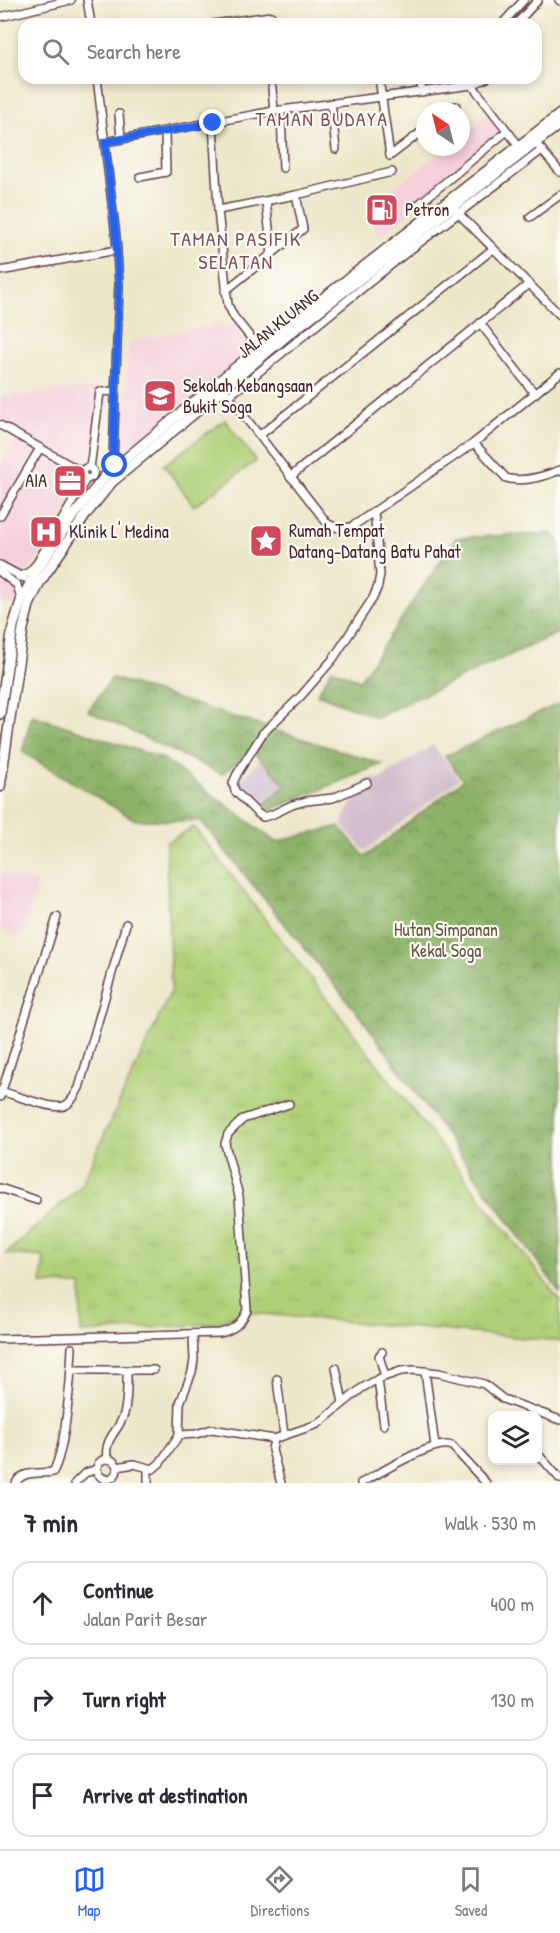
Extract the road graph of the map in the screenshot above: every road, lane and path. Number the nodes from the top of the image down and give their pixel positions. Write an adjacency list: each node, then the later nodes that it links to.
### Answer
1 (71, 0): 6 (street)
2 (87, 0): 7 (street)
3 (524, 0): 9 (street)
4 (538, 0): 10 (street)
5 (271, 16): 8 (street)
6 (0, 17)
7 (89, 18)
8 (256, 18)
9 (508, 18)
10 (522, 18)
11 (98, 84): 28 (street)
12 (380, 84): 17 (street)
13 (421, 84): 16 (street)
14 (472, 85): 16 (street); 24 (street)
15 (272, 88): 19 (street)
16 (422, 92): 17 (street)
17 (382, 97): 18 (street); 26 (street)
18 (331, 104): 19 (street); 31 (street)
19 (278, 110): 22 (street); 32 (street)
20 (119, 114): 27 (street)
21 (560, 114): 29 (highway, JALAN KLUANG)
22 (213, 123): 25 (street); 40 (street)
23 (560, 124): 30 (highway, JALAN KLUANG)
24 (507, 130): 29 (street); 39 (street)
25 (165, 132): 27 (street); 35 (street)
26 (416, 136)
27 (121, 139): 28 (street)
28 (105, 142): 44 (street)
29 (519, 146): 51 (highway, JALAN KLUANG)
30 (539, 146): 34 (street); 41 (highway, JALAN KLUANG)
31 (336, 149)
32 (283, 168)
33 (392, 172): 36 (street)
34 (560, 172)
35 (140, 177)
36 (296, 195): 38 (street); 45 (street)
37 (560, 195): 42 (street)
38 (266, 201): 40 (street); 45 (street)
39 (419, 204)
40 (218, 210): 48 (street)
41 (455, 210): 43 (street); 55 (highway, JALAN KLUANG)
42 (530, 218)
43 (493, 249): 47 (street); 58 (street)
44 (114, 250): 46 (street); 53 (street)
45 (272, 255): 48 (street)
46 (0, 272)
47 (529, 284): 49 (street); 50 (street)
48 (225, 291): 51 (street)
49 (560, 315)
50 (480, 323): 56 (street); 64 (street)
51 (259, 348): 54 (highway, JALAN KLUANG)
52 (560, 373): 56 (street)
53 (115, 391): 61 (street); 63 (street)
54 (204, 393): 55 (highway); 61 (highway, JALAN KLUANG)
55 (227, 393): 58 (street); 61 (highway, JALAN KLUANG)
56 (535, 394): 59 (street)
57 (0, 425): 60 (street)
58 (260, 435): 64 (street)
59 (474, 443): 62 (street); 65 (street)
60 (40, 448): 63 (street); 66 (street)
61 (119, 469): 69 (highway, JALAN KLUANG); 76 (highway, JALAN KLUANG)
62 (560, 470)
63 (84, 475): 70 (street)
64 (290, 477): 65 (street)
65 (374, 511): 75 (street)
66 (0, 516)
67 (0, 565): 70 (street)
68 (0, 572): 71 (street)
69 (34, 576): 70 (street); 71 (highway, JALAN KLUANG)
70 (19, 577)
71 (21, 601): 72 (highway, JALAN KLUANG)
72 (9, 648): 73 (highway); 74 (highway, JALAN KLUANG)
73 (0, 666)
74 (0, 706)
75 (367, 783)
76 (0, 787)
77 (57, 917): 79 (street)
78 (126, 924): 79 (street)
79 (1, 1093)
80 (289, 1104): 83 (street)
81 (0, 1188): 82 (street)
82 (36, 1200)
83 (193, 1334): 84 (street); 99 (street)
84 (0, 1339)
85 (72, 1348): 88 (street)
86 (382, 1352): 92 (street)
87 (336, 1368): 94 (street)
88 (71, 1370): 89 (street); 111 (street)
89 (127, 1370): 90 (street); 103 (street)
90 (154, 1370)
91 (425, 1371): 92 (street); 95 (street); 102 (street)
92 (381, 1377): 94 (street); 98 (street)
93 (277, 1378): 100 (street)
94 (343, 1403): 100 (street)
95 (525, 1411)
96 (542, 1416): 97 (street)
97 (560, 1420)
98 (384, 1425)
99 (179, 1435): 101 (street); 106 (street)
100 (284, 1435): 101 (street)
101 (274, 1439): 115 (street)
102 (435, 1446): 110 (street); 116 (street)
103 (107, 1459): 105 (street); 107 (street)
104 (542, 1459): 108 (street)
105 (98, 1469): 109 (street); 112 (street)
106 (148, 1469): 107 (street); 114 (street)
107 (116, 1471): 109 (street); 113 (street)
108 (560, 1479)
109 (105, 1481)
110 (484, 1482)
111 (16, 1483)
112 (75, 1483)
113 (116, 1483)
114 (148, 1483)
115 (281, 1483)
116 (361, 1483)

